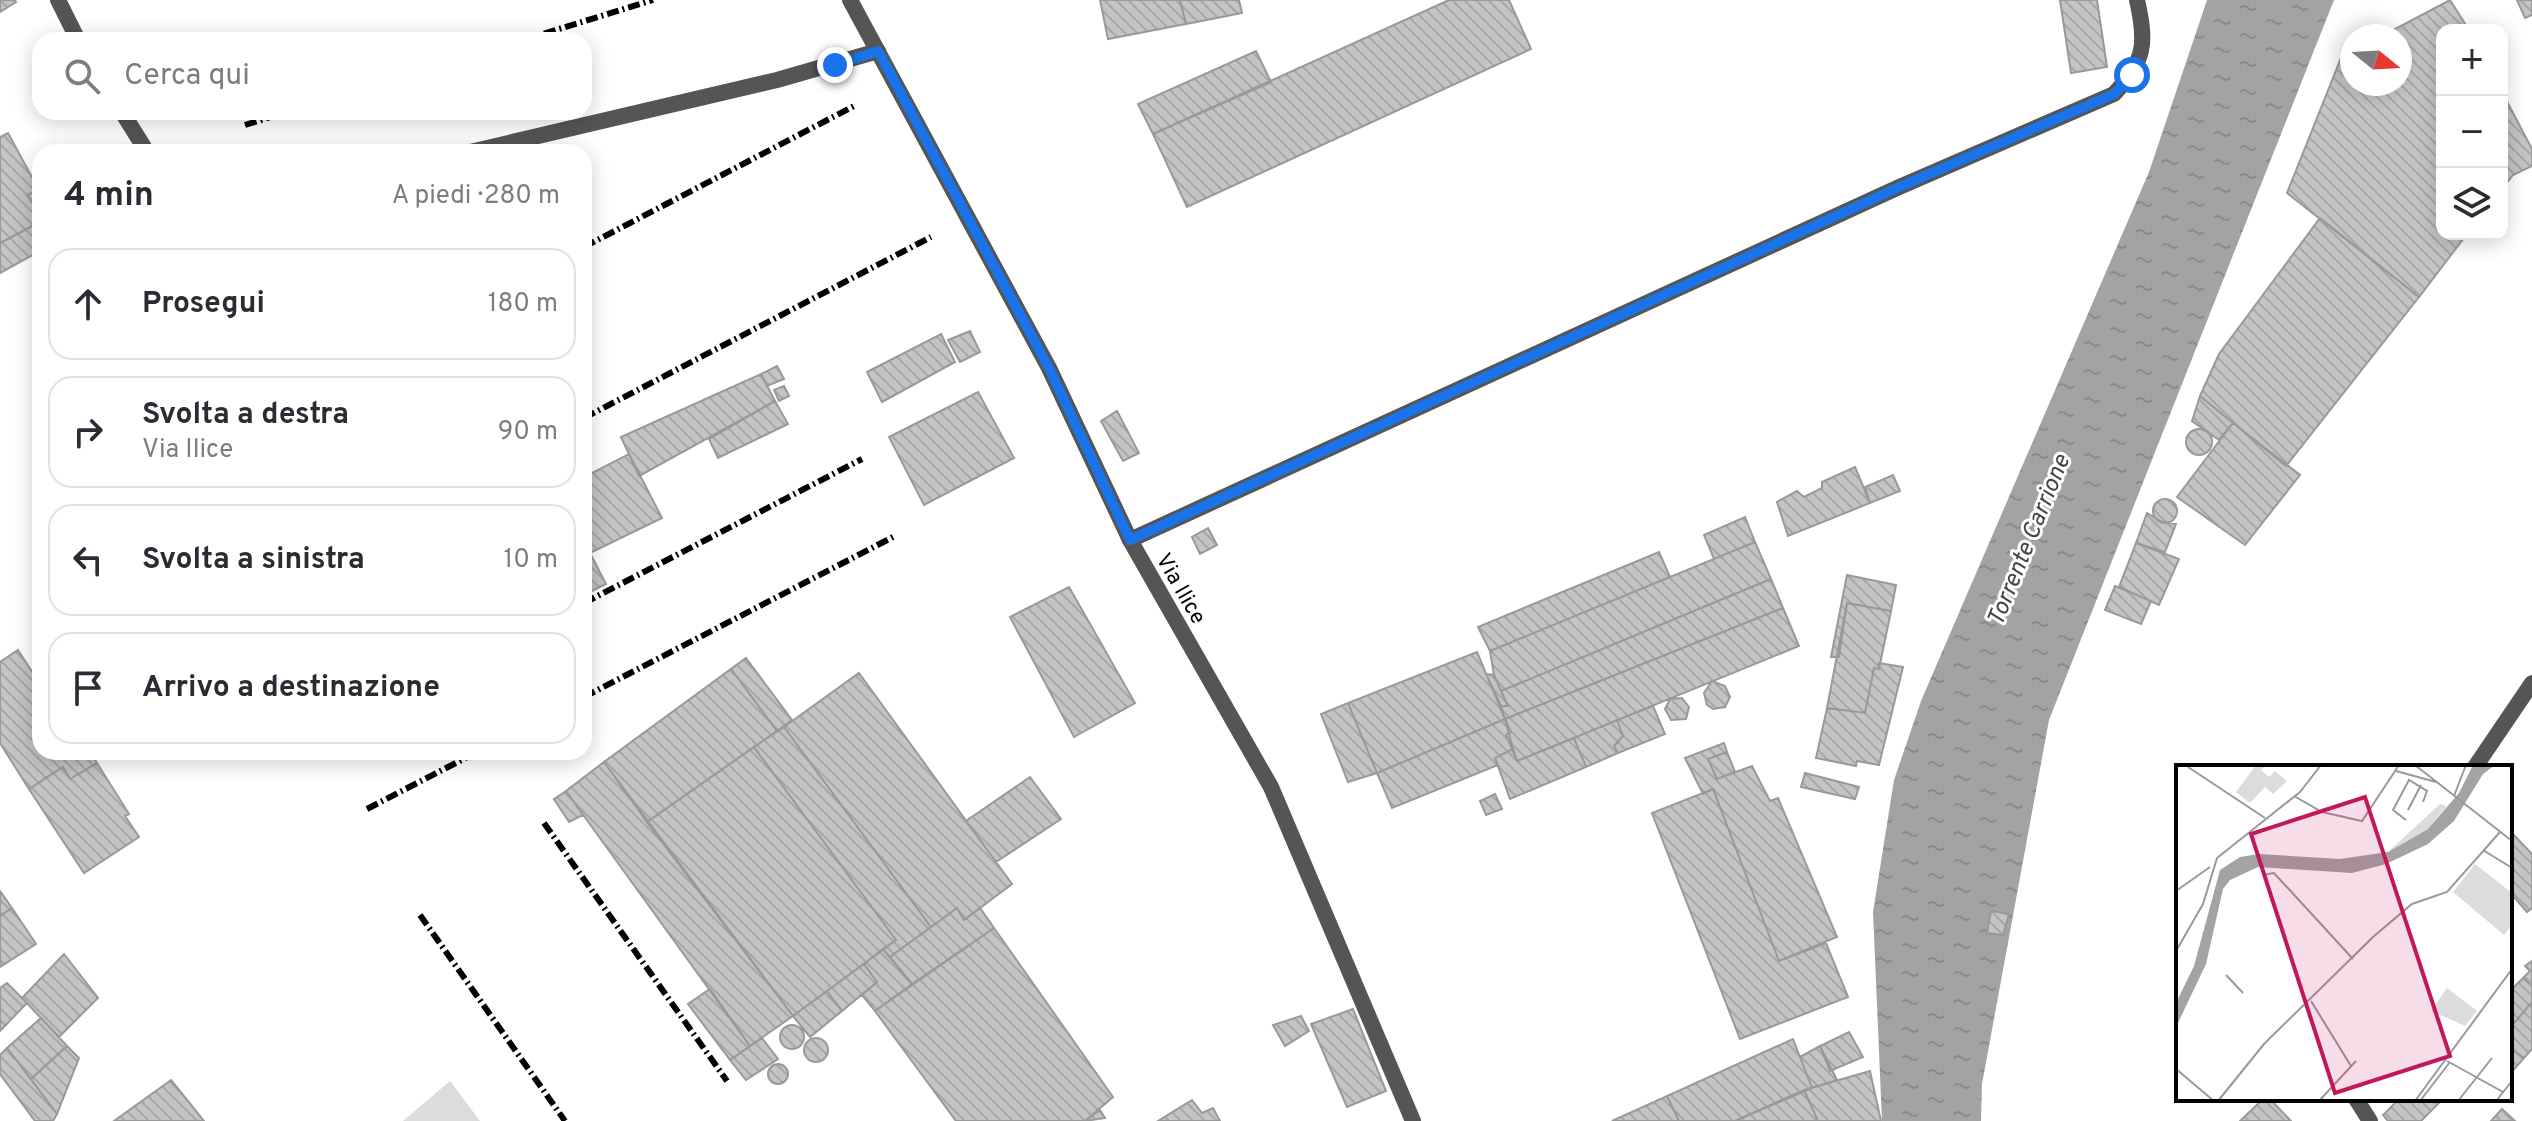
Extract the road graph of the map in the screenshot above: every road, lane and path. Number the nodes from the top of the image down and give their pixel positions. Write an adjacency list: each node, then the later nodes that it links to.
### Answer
1 (58, 0): 4 (street)
2 (850, 0): 5 (street, Via Ilice)
3 (2137, 0): 9 (street)
4 (74, 32)
5 (878, 51): 8 (street); 9 (street, Via Ilice)
6 (127, 120): 7 (street)
7 (142, 144)
8 (504, 144)
9 (1130, 540): 13 (street, Via Ilice)
10 (2530, 692): 11 (street)
11 (2476, 765)
12 (2357, 1101): 14 (street)
13 (1413, 1121)
14 (2370, 1121)

